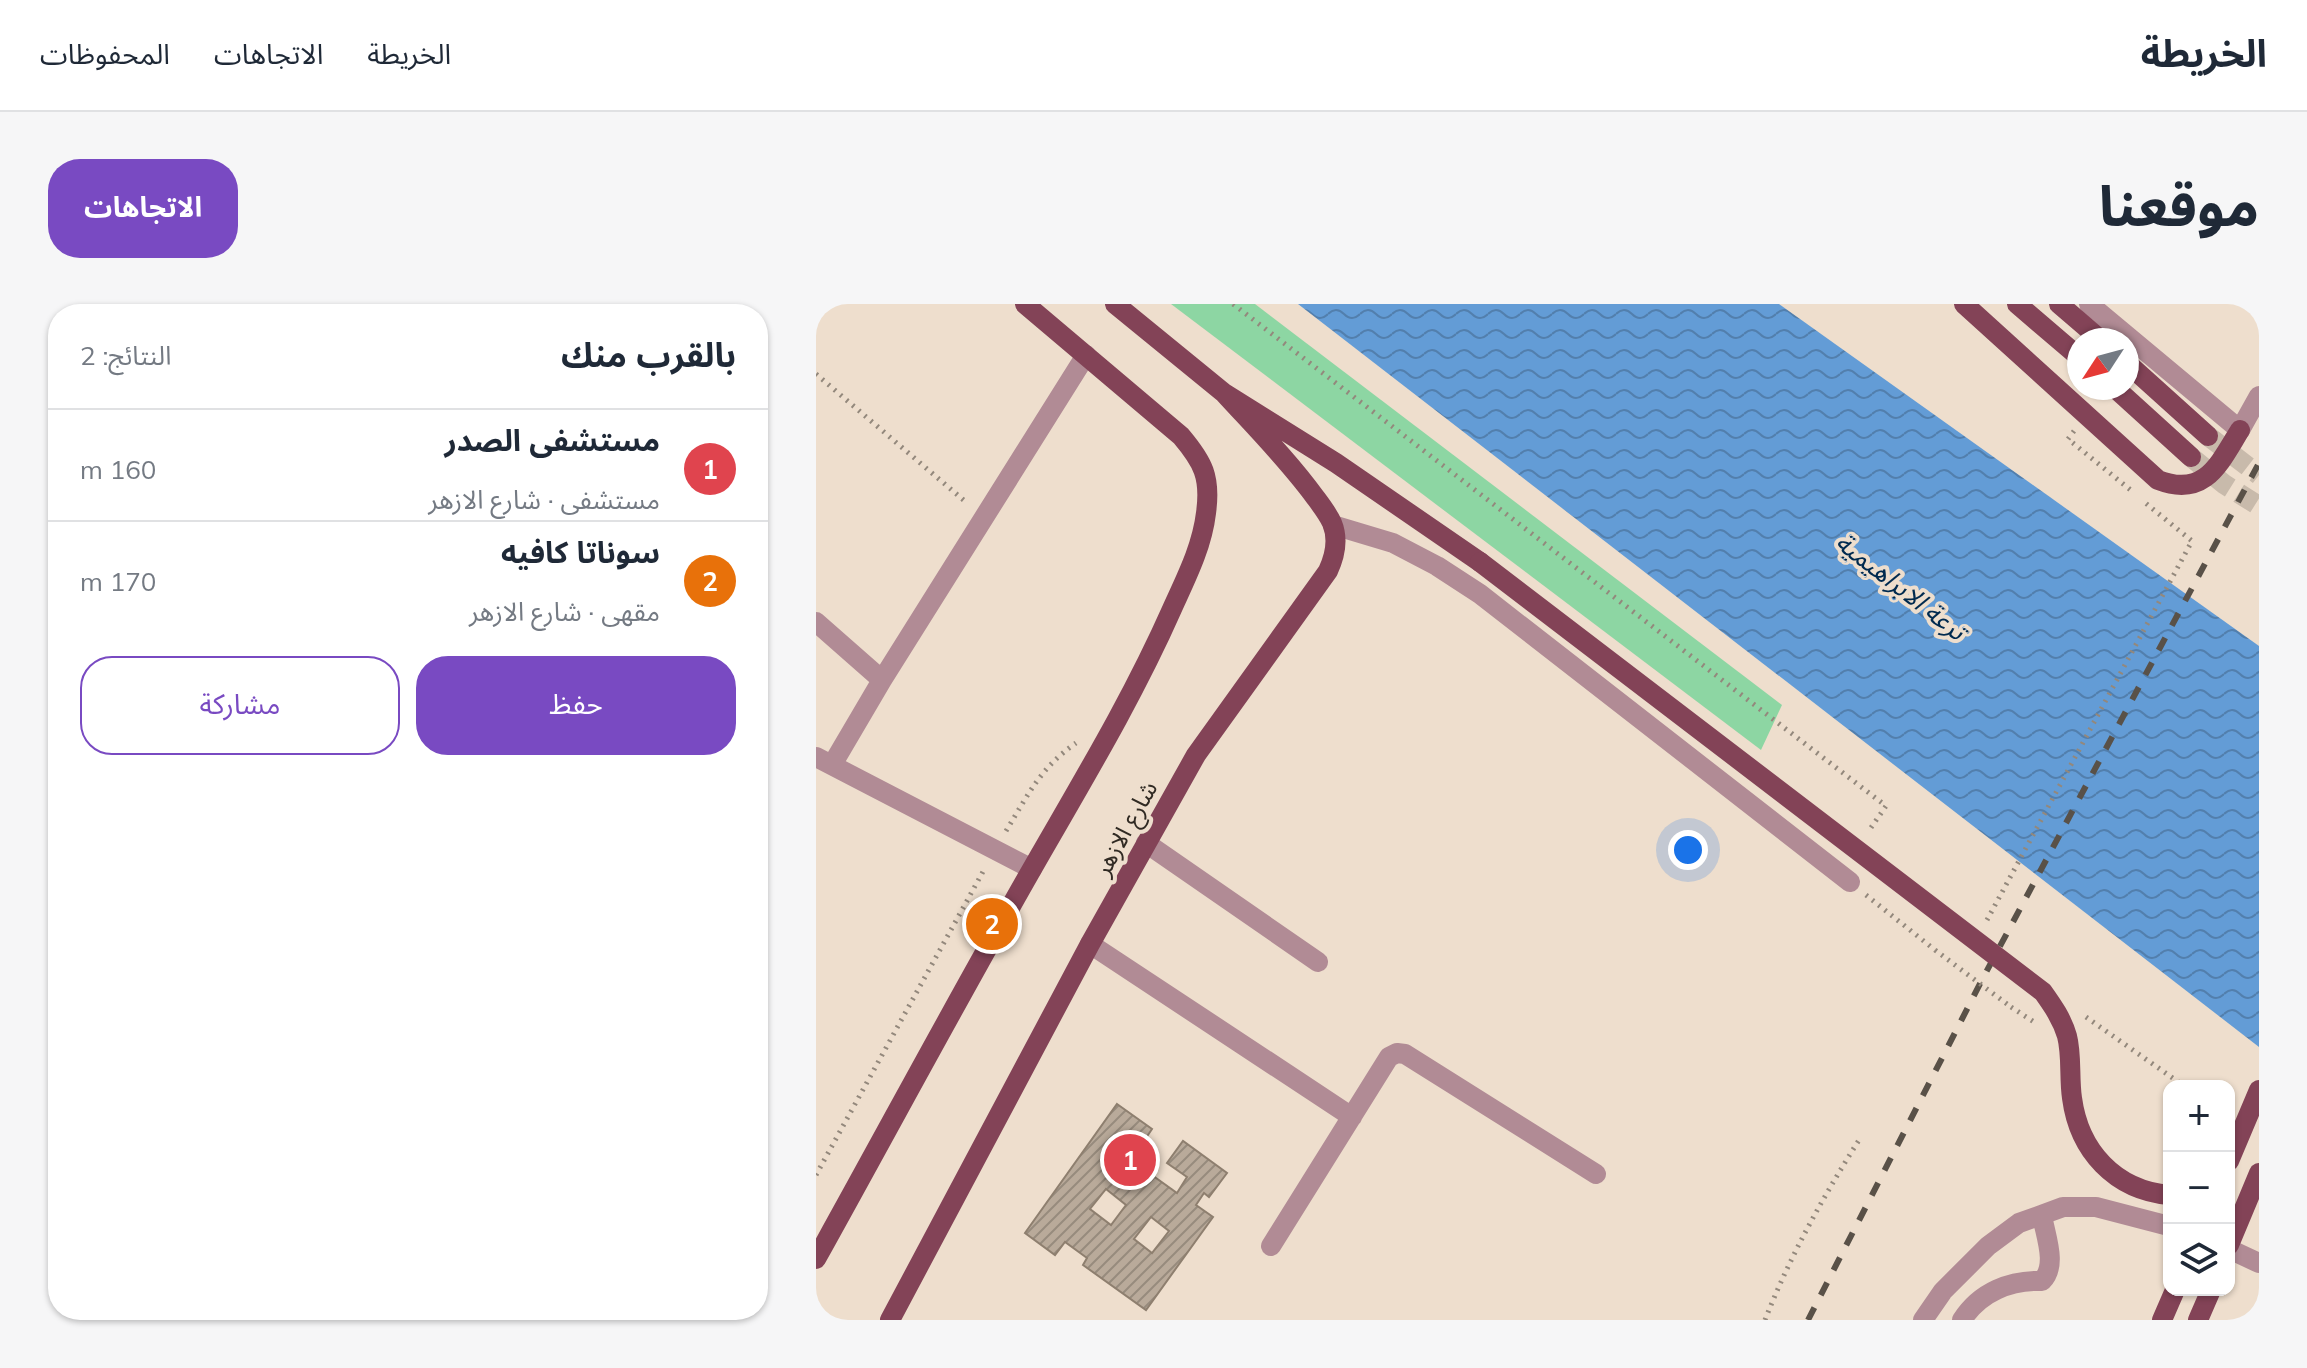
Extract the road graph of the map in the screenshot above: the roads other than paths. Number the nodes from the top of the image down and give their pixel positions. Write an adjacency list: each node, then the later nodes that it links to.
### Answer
1 (1025, 304): 9 (main road)
2 (1115, 304): 11 (main road)
3 (1964, 304): 14 (main road)
4 (2017, 304): 8 (main road)
5 (2059, 304): 7 (main road)
6 (2089, 304): 14 (street)
7 (2087, 328)
8 (2067, 347)
9 (1086, 355): 19 (street); 22 (main road)
10 (2139, 374): 15 (main road)
11 (1224, 393): 17 (main road); 31 (main road, bridge)
12 (2259, 396): 14 (street)
13 (2128, 400): 16 (main road)
14 (2240, 430)
15 (2208, 436)
16 (2191, 457)
17 (1333, 525): 21 (main road, شارع الازهر); 23 (street)
18 (816, 622): 19 (street)
19 (882, 680): 20 (street)
20 (824, 761): 22 (street)
21 (1146, 843): 24 (main road, شارع الازهر); 25 (street)
22 (1032, 869): 37 (main road)
23 (1850, 882)
24 (1090, 944): 27 (street); 41 (main road, شارع الازهر)
25 (1318, 962)
26 (2259, 1090): 28 (main road)
27 (1352, 1117): 30 (street); 35 (street)
28 (2233, 1152)
29 (2259, 1173): 34 (main road)
30 (1596, 1174)
31 (2163, 1194)
32 (2042, 1215): 33 (street); 42 (street); 43 (street)
33 (2163, 1224)
34 (2235, 1232)
35 (1271, 1246)
36 (2235, 1250): 38 (street)
37 (816, 1259)
38 (2259, 1263)
39 (2172, 1296): 44 (main road)
40 (2208, 1296): 45 (main road)
41 (890, 1320)
42 (1923, 1320)
43 (1962, 1320)
44 (2162, 1320)
45 (2198, 1320)

